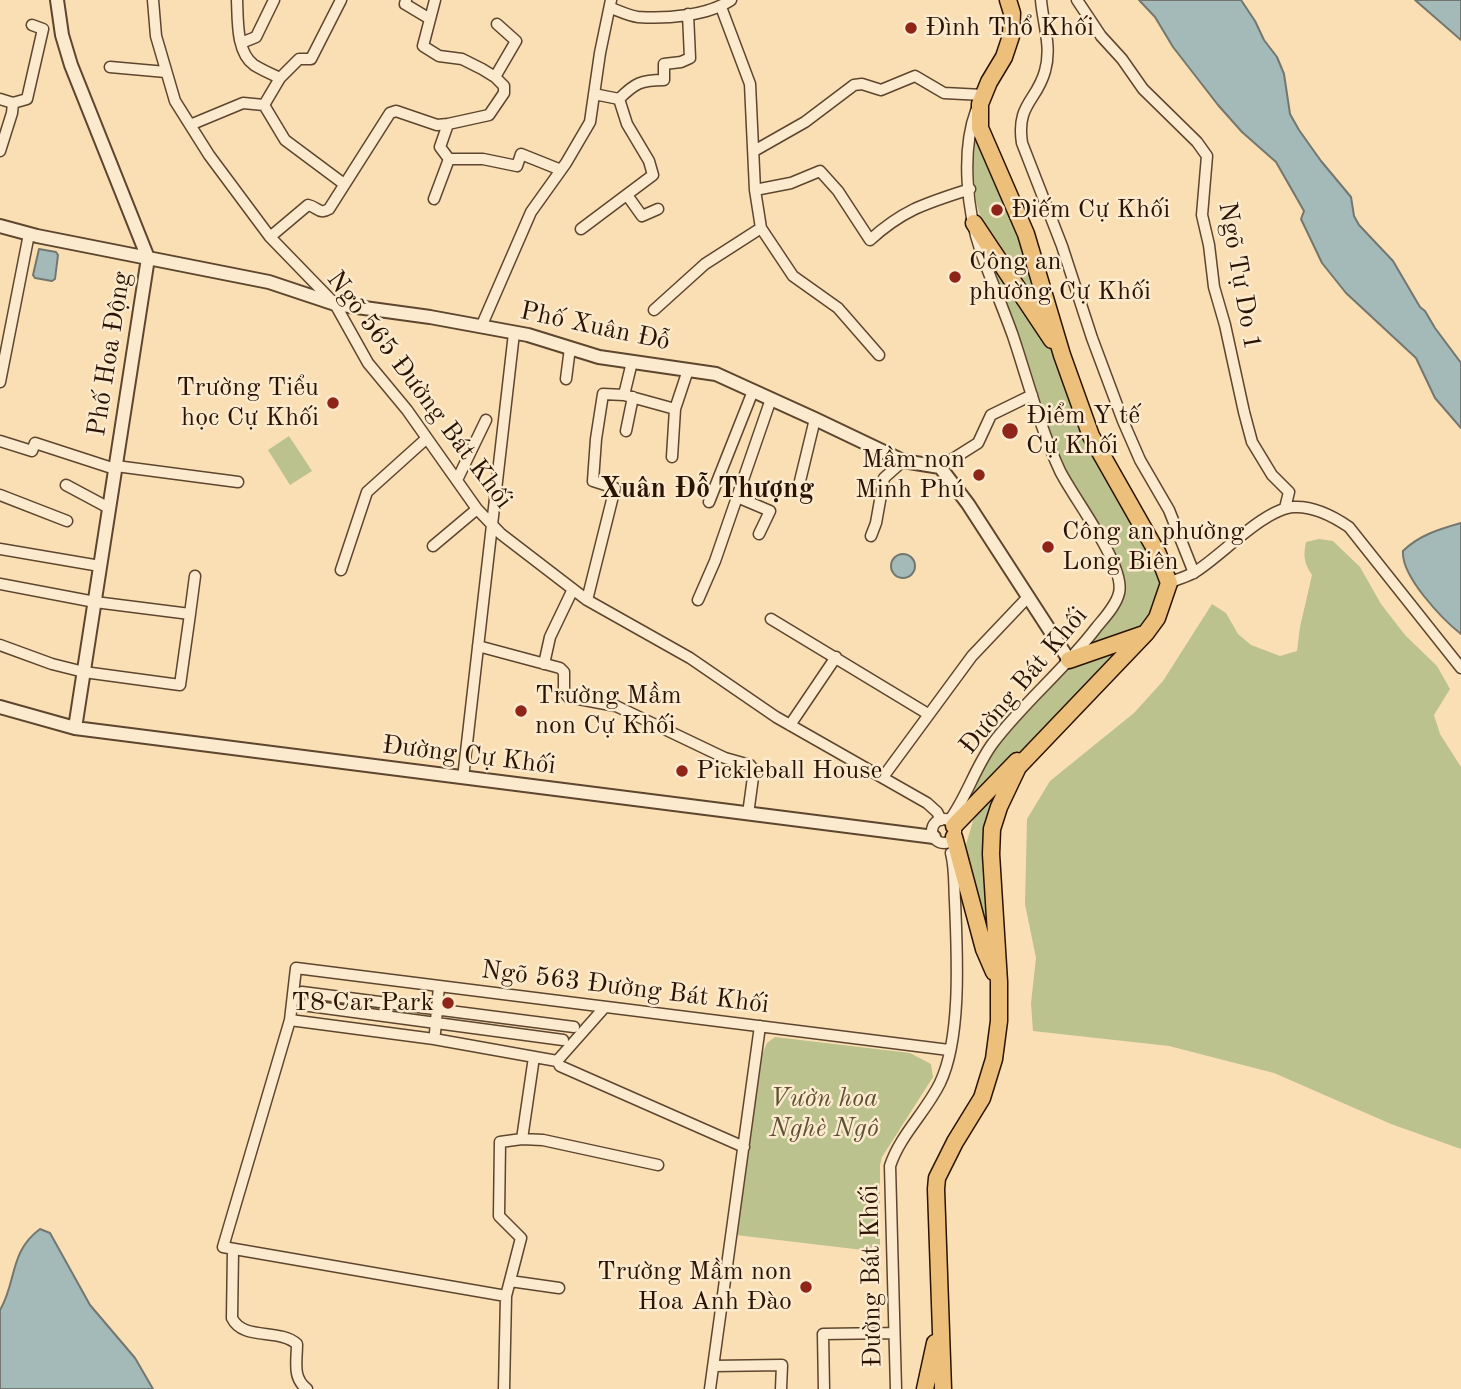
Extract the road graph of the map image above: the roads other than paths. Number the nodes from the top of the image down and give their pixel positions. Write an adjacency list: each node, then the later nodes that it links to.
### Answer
1 (57, 0): 46 (street, Phố Hoa Động)
2 (152, 0): 20 (street, Ngõ 565 Đường Bát Khối)
3 (237, 0): 18 (street)
4 (274, 0): 18 (street)
5 (341, 0): 22 (street)
6 (406, 0): 15 (street)
7 (435, 0): 15 (street)
8 (731, 0): 13 (street)
9 (1008, 0): 24 (main road)
10 (1041, 0): 93 (street)
11 (1077, 0): 83 (street, Ngõ Tự Do 1)
12 (611, 4): 14 (street); 23 (street)
13 (721, 7): 14 (street); 32 (street)
14 (688, 14): 26 (street)
15 (430, 19): 21 (street)
16 (496, 24): 21 (street)
17 (32, 25): 27 (street)
18 (241, 43): 22 (street)
19 (110, 67): 20 (street)
20 (166, 72): 30 (street, Ngõ 565 Đường Bát Khối)
21 (495, 77): 29 (street)
22 (280, 78): 28 (street)
23 (594, 94): 26 (street); 34 (street)
24 (983, 95): 32 (street); 36 (street, Đường Bát Khối); 56 (main road)
25 (0, 99): 27 (street)
26 (619, 99): 38 (street)
27 (13, 103): 31 (street)
28 (264, 105): 30 (street); 35 (street)
29 (448, 124): 33 (street); 35 (street)
30 (190, 125): 47 (street, Ngõ 565 Đường Bát Khối)
31 (0, 151)
32 (754, 151): 37 (street)
33 (449, 159): 34 (street); 39 (street)
34 (561, 170): 52 (street)
35 (344, 184): 47 (street)
36 (970, 189): 37 (street); 41 (street, Đường Bát Khối)
37 (755, 190): 43 (street)
38 (627, 195): 40 (street); 44 (street)
39 (434, 199)
40 (658, 209)
41 (974, 223): 56 (main road); 62 (street, Đường Bát Khối)
42 (0, 226): 45 (street, Phố Xuân Đỗ)
43 (761, 228): 51 (street); 55 (street)
44 (581, 229)
45 (29, 234): 48 (street, Phố Xuân Đỗ); 60 (street)
46 (139, 236): 48 (street); 49 (street, Phố Hoa Động)
47 (270, 237): 50 (street, Ngõ 565 Đường Bát Khối)
48 (126, 254): 49 (street, Phố Xuân Đỗ)
49 (148, 258): 50 (street, Phố Xuân Đỗ); 73 (street, Phố Hoa Động)
50 (335, 304): 52 (street, Phố Xuân Đỗ); 69 (street, Ngõ 565 Đường Bát Khối)
51 (654, 310)
52 (481, 327): 53 (street, Phố Xuân Đỗ)
53 (514, 333): 54 (street, Phố Xuân Đỗ); 86 (street)
54 (570, 348): 57 (street, Phố Xuân Đỗ); 59 (street)
55 (879, 355)
56 (1062, 355): 95 (main road)
57 (632, 362): 58 (street, Phố Xuân Đỗ); 63 (street)
58 (688, 370): 61 (street, Phố Xuân Đỗ); 65 (street)
59 (566, 380)
60 (0, 382)
61 (753, 391): 64 (street, Phố Xuân Đỗ); 81 (street)
62 (1032, 395): 74 (street); 108 (street, Đường Bát Khối)
63 (628, 396): 65 (street); 68 (street); 99 (street)
64 (771, 399): 66 (street, Phố Xuân Đỗ); 80 (street)
65 (674, 409): 71 (street)
66 (815, 418): 72 (street, Phố Xuân Đỗ); 76 (street)
67 (486, 420): 75 (street)
68 (626, 431)
69 (427, 438): 75 (street, Ngõ 565 Đường Bát Khối); 92 (street)
70 (0, 441): 73 (street)
71 (672, 457)
72 (903, 461): 74 (street, Phố Xuân Đỗ); 88 (street)
73 (116, 467): 77 (street); 82 (street, Phố Hoa Động)
74 (940, 467): 98 (street)
75 (457, 480): 84 (street, Ngõ 565 Đường Bát Khối)
76 (800, 481)
77 (238, 482)
78 (66, 485): 82 (street)
79 (0, 495): 85 (street)
80 (737, 497): 87 (street); 100 (street)
81 (709, 502)
82 (109, 508): 91 (street, Phố Hoa Động)
83 (1285, 508): 93 (street); 110 (street)
84 (477, 509): 86 (street, Ngõ 565 Đường Bát Khối); 89 (street)
85 (67, 521)
86 (492, 524): 97 (street, Ngõ 565 Đường Bát Khối); 106 (street)
87 (758, 534)
88 (871, 536)
89 (433, 546)
90 (0, 549): 91 (street)
91 (100, 566): 101 (street, Phố Hoa Động)
92 (341, 570)
93 (1194, 573): 95 (street)
94 (195, 576): 102 (street)
95 (1169, 583): 104 (main road)
96 (0, 584): 101 (street)
97 (573, 589): 99 (street, Ngõ 565 Đường Bát Khối); 109 (street)
98 (1028, 597): 108 (street); 113 (street)
99 (587, 600): 114 (street, Ngõ 565 Đường Bát Khối)
100 (698, 600)
101 (95, 602): 102 (street); 111 (street, Phố Hoa Động)
102 (190, 614): 111 (street)
103 (771, 619): 107 (street)
104 (1146, 633): 108 (main road); 116 (main road)
105 (0, 645): 111 (street)
106 (478, 646): 109 (street); 118 (street)
107 (836, 657): 113 (street); 114 (street)
108 (1069, 660): 120 (street, Đường Bát Khối)
109 (544, 664): 119 (street)
110 (1461, 668)
111 (84, 672): 115 (street, Phố Hoa Động)
112 (0, 708): 115 (street, Đường Cự Khối)
113 (928, 714): 117 (street)
114 (790, 725): 117 (street, Ngõ 565 Đường Bát Khối)
115 (75, 728): 118 (street, Đường Cự Khối)
116 (1046, 739): 120 (main road); 122 (main road)
117 (883, 777): 120 (street, Ngõ 565 Đường Bát Khối)
118 (463, 778): 119 (street, Đường Cự Khối)
119 (748, 814): 121 (street, Đường Cự Khối)
120 (949, 829): 121 (street); 121 (street); 122 (main road); 133 (street, Đường Bát Khối)
121 (934, 837)
122 (999, 982): 143 (main road)
123 (439, 986): 126 (street, Ngõ 563 Đường Bát Khối); 127 (street); 128 (street, Ngõ 563 Đường Bát Khối)
124 (302, 992): 127 (street)
125 (302, 1005): 131 (street)
126 (604, 1008): 129 (street, Ngõ 563 Đường Bát Khối); 135 (street)
127 (437, 1010): 130 (street); 131 (street)
128 (290, 1020): 134 (street); 139 (street)
129 (760, 1026): 133 (street, Ngõ 563 Đường Bát Khối); 137 (street)
130 (574, 1027)
131 (435, 1028): 132 (street)
132 (563, 1040)
133 (950, 1050): 144 (street, Đường Bát Khối)
134 (534, 1057): 135 (street); 136 (street)
135 (557, 1060): 137 (street)
136 (522, 1139): 138 (street); 140 (street)
137 (744, 1147): 145 (street)
138 (658, 1166)
139 (233, 1250): 142 (street); 146 (street)
140 (510, 1281): 141 (street); 142 (street)
141 (559, 1288)
142 (506, 1296): 147 (street)
143 (940, 1320): 152 (main road); 153 (main road)
144 (893, 1333): 150 (street); 151 (street, Đường Bát Khối)
145 (714, 1366): 148 (street); 149 (street)
146 (307, 1389)
147 (504, 1389)
148 (710, 1389)
149 (780, 1389)
150 (824, 1389)
151 (896, 1389)
152 (925, 1389)
153 (943, 1389)

